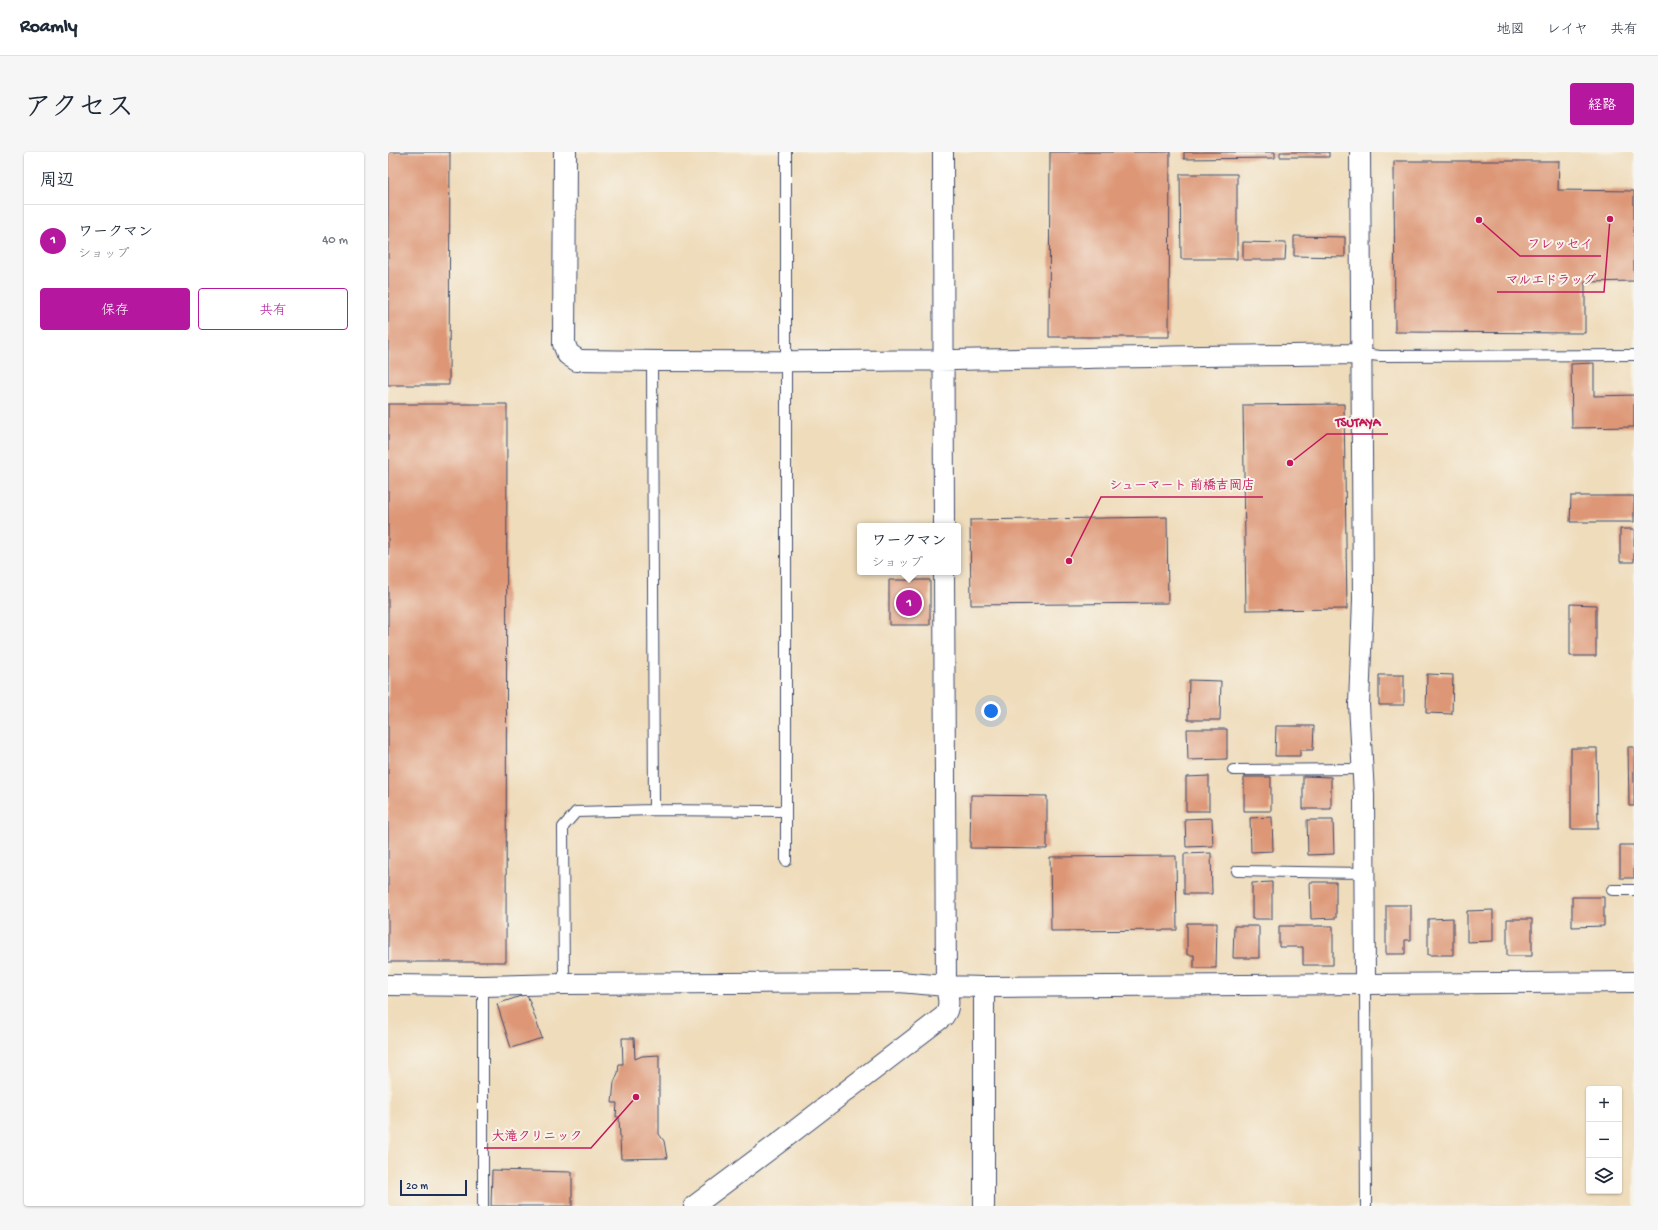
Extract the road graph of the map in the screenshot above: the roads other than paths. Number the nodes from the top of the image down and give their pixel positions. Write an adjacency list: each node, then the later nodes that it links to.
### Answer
1 (564, 152): 7 (street)
2 (786, 152): 8 (lane)
3 (943, 152): 9 (street)
4 (1360, 152): 5 (street)
5 (1362, 354): 6 (lane); 9 (street); 13 (street)
6 (1634, 355)
7 (577, 360): 10 (street)
8 (786, 360): 9 (street); 10 (street); 16 (lane)
9 (944, 360): 11 (street)
10 (652, 361): 15 (lane)
11 (944, 523)
12 (944, 575): 27 (street)
13 (1362, 769): 14 (lane); 19 (street)
14 (1233, 770)
15 (654, 810): 16 (lane); 23 (lane)
16 (785, 811): 17 (lane)
17 (786, 861)
18 (1237, 871): 19 (lane)
19 (1365, 873): 24 (street)
20 (1612, 890): 21 (lane)
21 (1634, 890)
22 (1634, 982): 24 (street)
23 (564, 984): 26 (street); 27 (street)
24 (1365, 984): 28 (street); 32 (lane)
25 (388, 985): 26 (street)
26 (484, 986): 29 (lane)
27 (946, 986): 28 (street); 30 (street)
28 (984, 987): 31 (street)
29 (483, 1206)
30 (694, 1206)
31 (984, 1206)
32 (1366, 1206)

